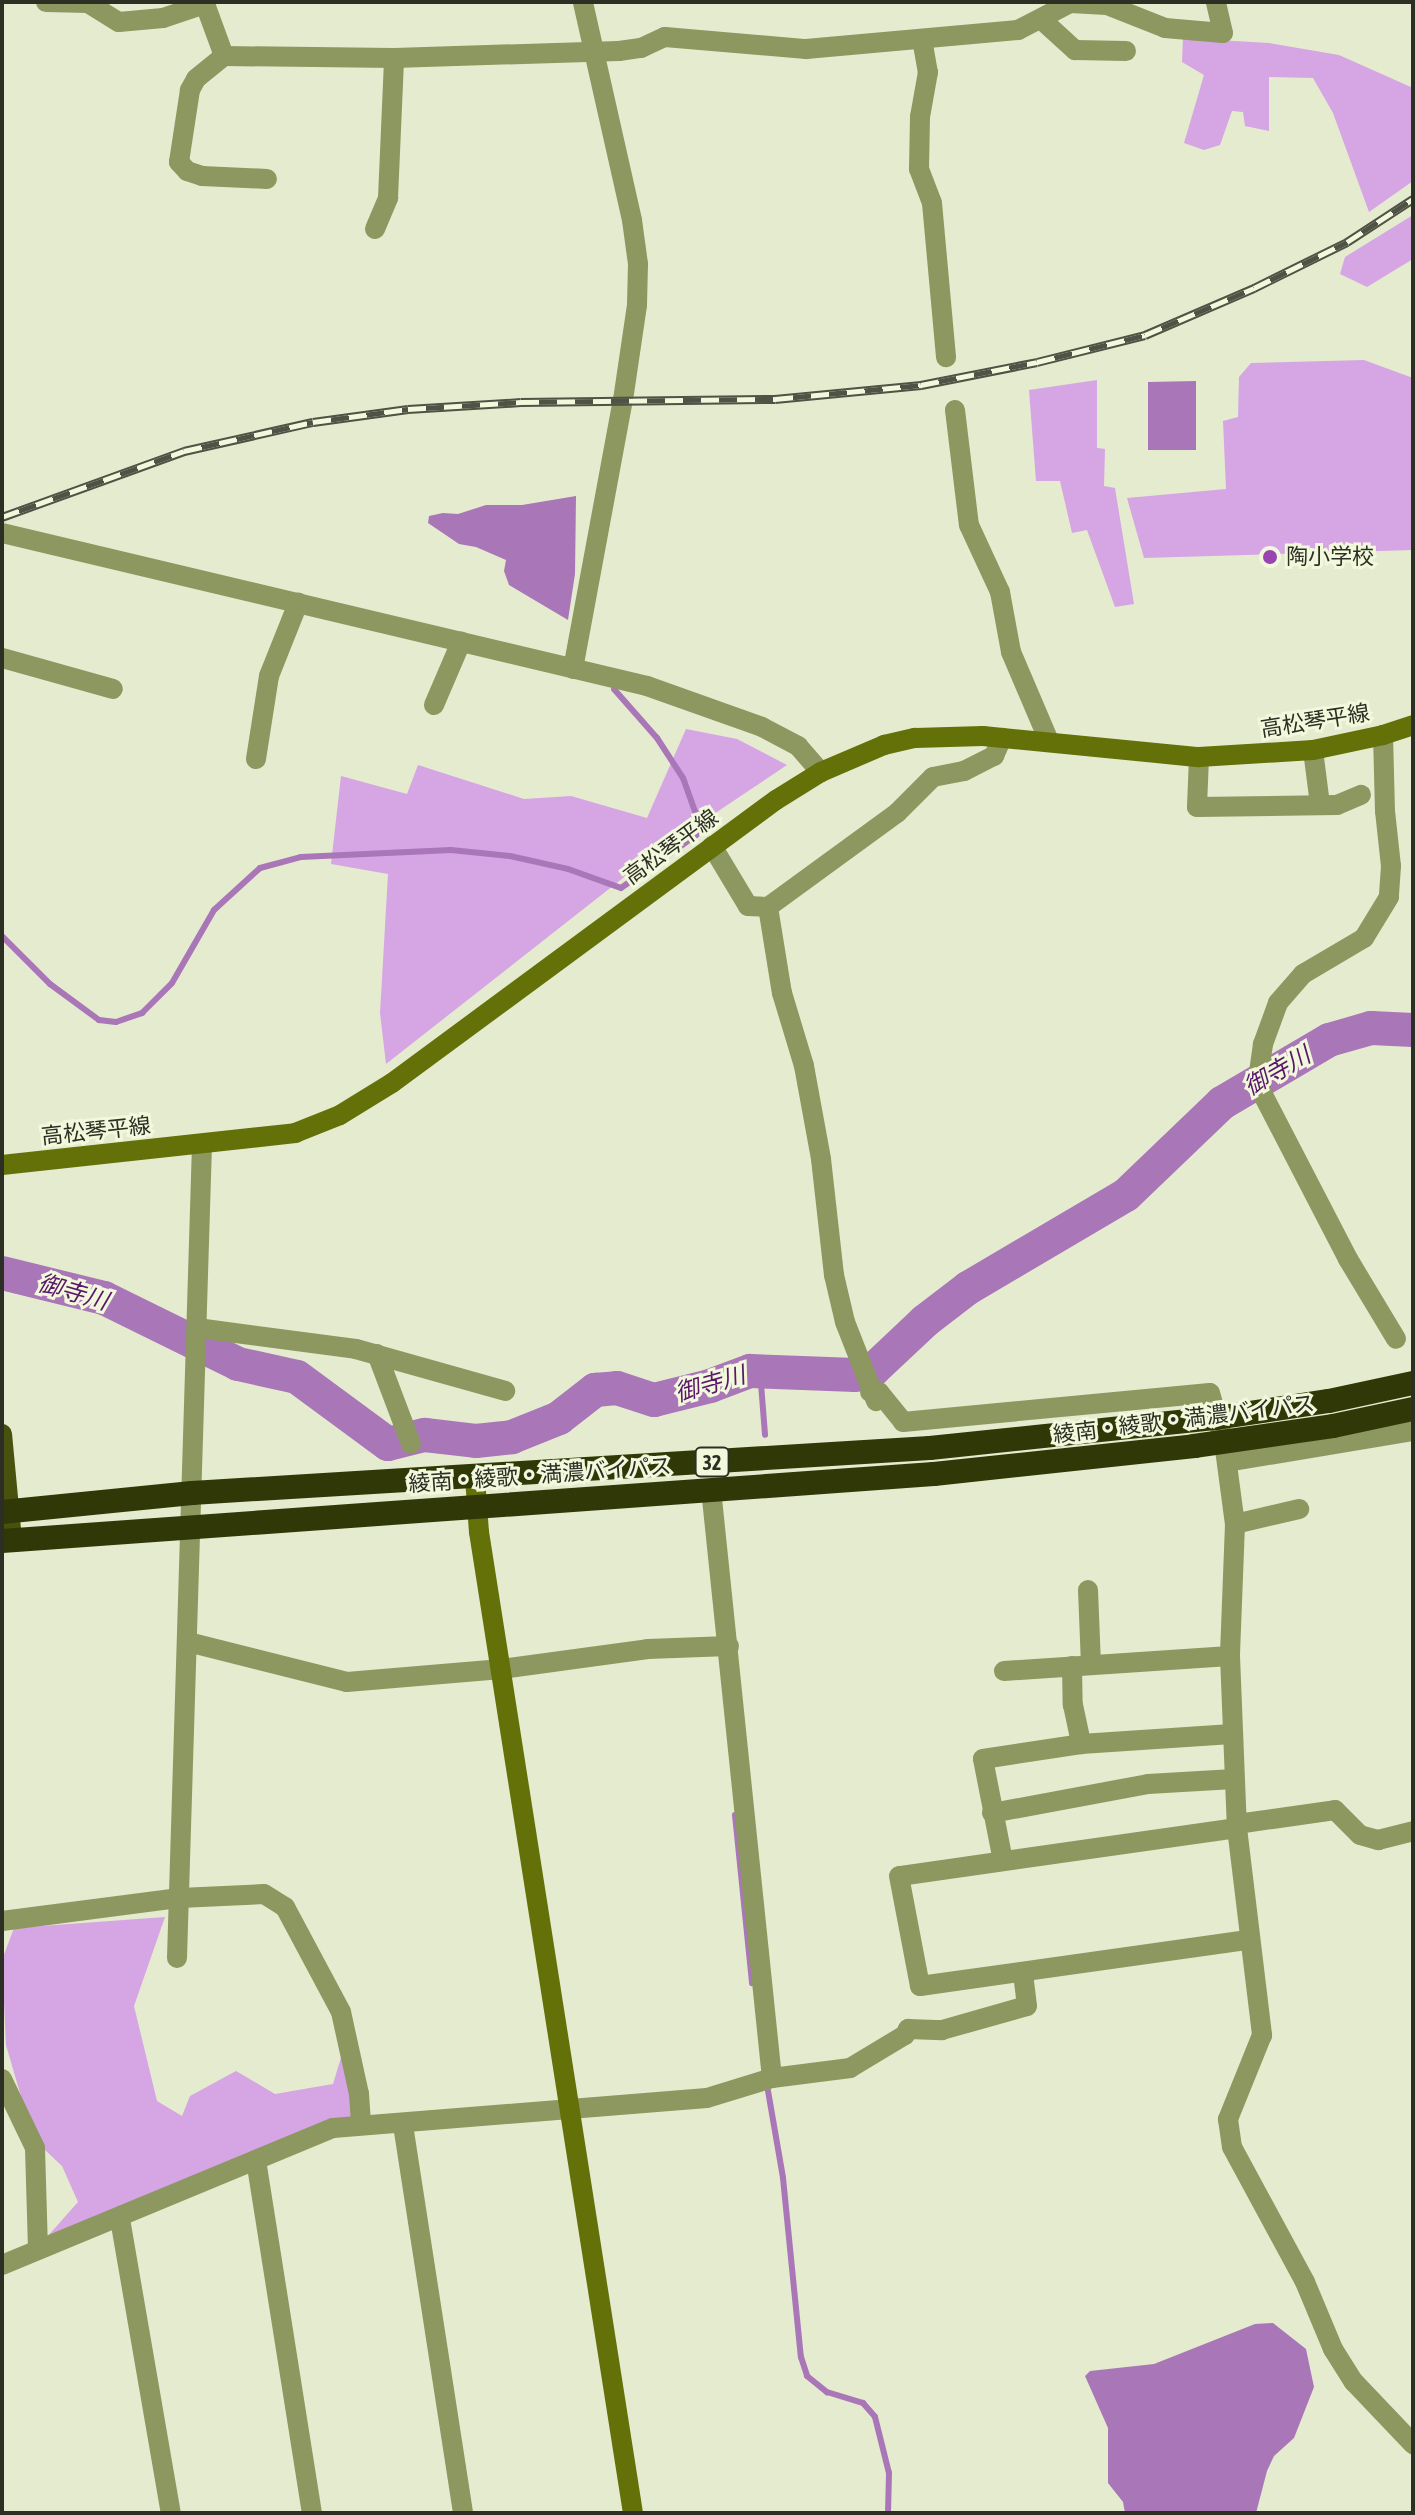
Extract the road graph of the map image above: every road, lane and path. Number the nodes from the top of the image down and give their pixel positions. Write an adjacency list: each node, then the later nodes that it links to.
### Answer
1 (46, 2): 8 (street)
2 (583, 2): 7 (street)
3 (1216, 2): 4 (street)
4 (1042, 20): 5 (street); 6 (street)
5 (922, 39): 7 (street); 12 (street)
6 (1126, 51)
7 (593, 52): 9 (street); 18 (street)
8 (224, 56): 9 (street); 10 (street)
9 (394, 58): 11 (street)
10 (267, 179)
11 (375, 229)
12 (946, 357)
13 (955, 410): 24 (street)
14 (7, 539): 15 (street)
15 (298, 603): 16 (street); 27 (street)
16 (461, 642): 18 (street); 20 (street)
17 (2, 658): 19 (street)
18 (573, 669): 28 (street)
19 (113, 689)
20 (434, 705)
21 (1413, 725): 22 (main road, 高松琴平線)
22 (1383, 735): 25 (main road, 高松琴平線); 36 (street)
23 (1002, 738): 24 (main road, 高松琴平線); 28 (main road, 高松琴平線); 32 (street)
24 (1049, 741): 26 (main road, 高松琴平線)
25 (1313, 750): 26 (main road, 高松琴平線); 30 (street)
26 (1199, 757): 30 (street)
27 (256, 759)
28 (821, 772): 31 (main road, 高松琴平線)
29 (1361, 795): 30 (street)
30 (1320, 805)
31 (712, 846): 32 (street); 33 (main road, 高松琴平線)
32 (768, 907): 38 (street)
33 (202, 1145): 34 (main road, 高松琴平線); 35 (street)
34 (2, 1165)
35 (197, 1337): 37 (street); 50 (street)
36 (1398, 1341)
37 (377, 1354): 40 (street); 45 (street)
38 (867, 1379): 42 (street); 46 (street)
39 (1413, 1383): 42 (highway, 綾南・綾歌・満濃バイパス / 32)
40 (505, 1391)
41 (1413, 1409): 47 (highway, 綾南・綾歌・満濃バイパス / 32)
42 (1216, 1418): 46 (highway, 綾南・綾歌・満濃バイパス / 32); 47 (street)
43 (1413, 1431): 47 (street)
44 (2, 1434): 53 (main road)
45 (409, 1439)
46 (898, 1450): 48 (highway, 綾南・綾歌・満濃バイパス / 32)
47 (1226, 1452): 49 (highway, 綾南・綾歌・満濃バイパス / 32); 54 (street)
48 (475, 1478): 50 (highway, 綾南・綾歌・満濃バイパス / 32); 51 (main road)
49 (711, 1489): 51 (highway, 綾南・綾歌・満濃バイパス / 32); 59 (street)
50 (192, 1493): 53 (highway, 綾南・綾歌・満濃バイパス / 32); 55 (street)
51 (476, 1506): 55 (highway, 綾南・綾歌・満濃バイパス / 32); 62 (main road)
52 (1299, 1509): 54 (street)
53 (5, 1512): 56 (main road)
54 (1235, 1524): 60 (street)
55 (192, 1525): 56 (highway, 綾南・綾歌・満濃バイパス / 32); 58 (street)
56 (7, 1540)
57 (1088, 1590): 61 (street)
58 (188, 1642): 62 (street); 71 (street)
59 (722, 1647): 62 (street); 76 (street)
60 (1230, 1656): 61 (street); 64 (street)
61 (1081, 1666): 63 (street); 65 (street)
62 (501, 1669): 78 (main road)
63 (1004, 1671)
64 (1232, 1734): 65 (street); 66 (street)
65 (1081, 1744): 67 (street)
66 (1234, 1779): 67 (street); 68 (street)
67 (992, 1813): 70 (street)
68 (1237, 1826): 69 (street); 70 (street); 73 (street)
69 (1413, 1831)
70 (1003, 1861): 75 (street)
71 (180, 1898): 72 (street); 74 (street); 79 (street)
72 (2, 1921)
73 (1248, 1940): 75 (street); 85 (street)
74 (177, 1958)
75 (1023, 1972): 76 (street)
76 (772, 2078): 78 (street)
77 (2, 2079): 83 (street)
78 (571, 2109): 80 (street); 89 (main road)
79 (361, 2125): 80 (street); 81 (street)
80 (403, 2125): 88 (street)
81 (256, 2160): 82 (street); 87 (street)
82 (120, 2219): 83 (street); 86 (street)
83 (38, 2249): 84 (street)
84 (2, 2265)
85 (1413, 2444)
86 (171, 2513)
87 (312, 2513)
88 (463, 2513)
89 (633, 2513)

